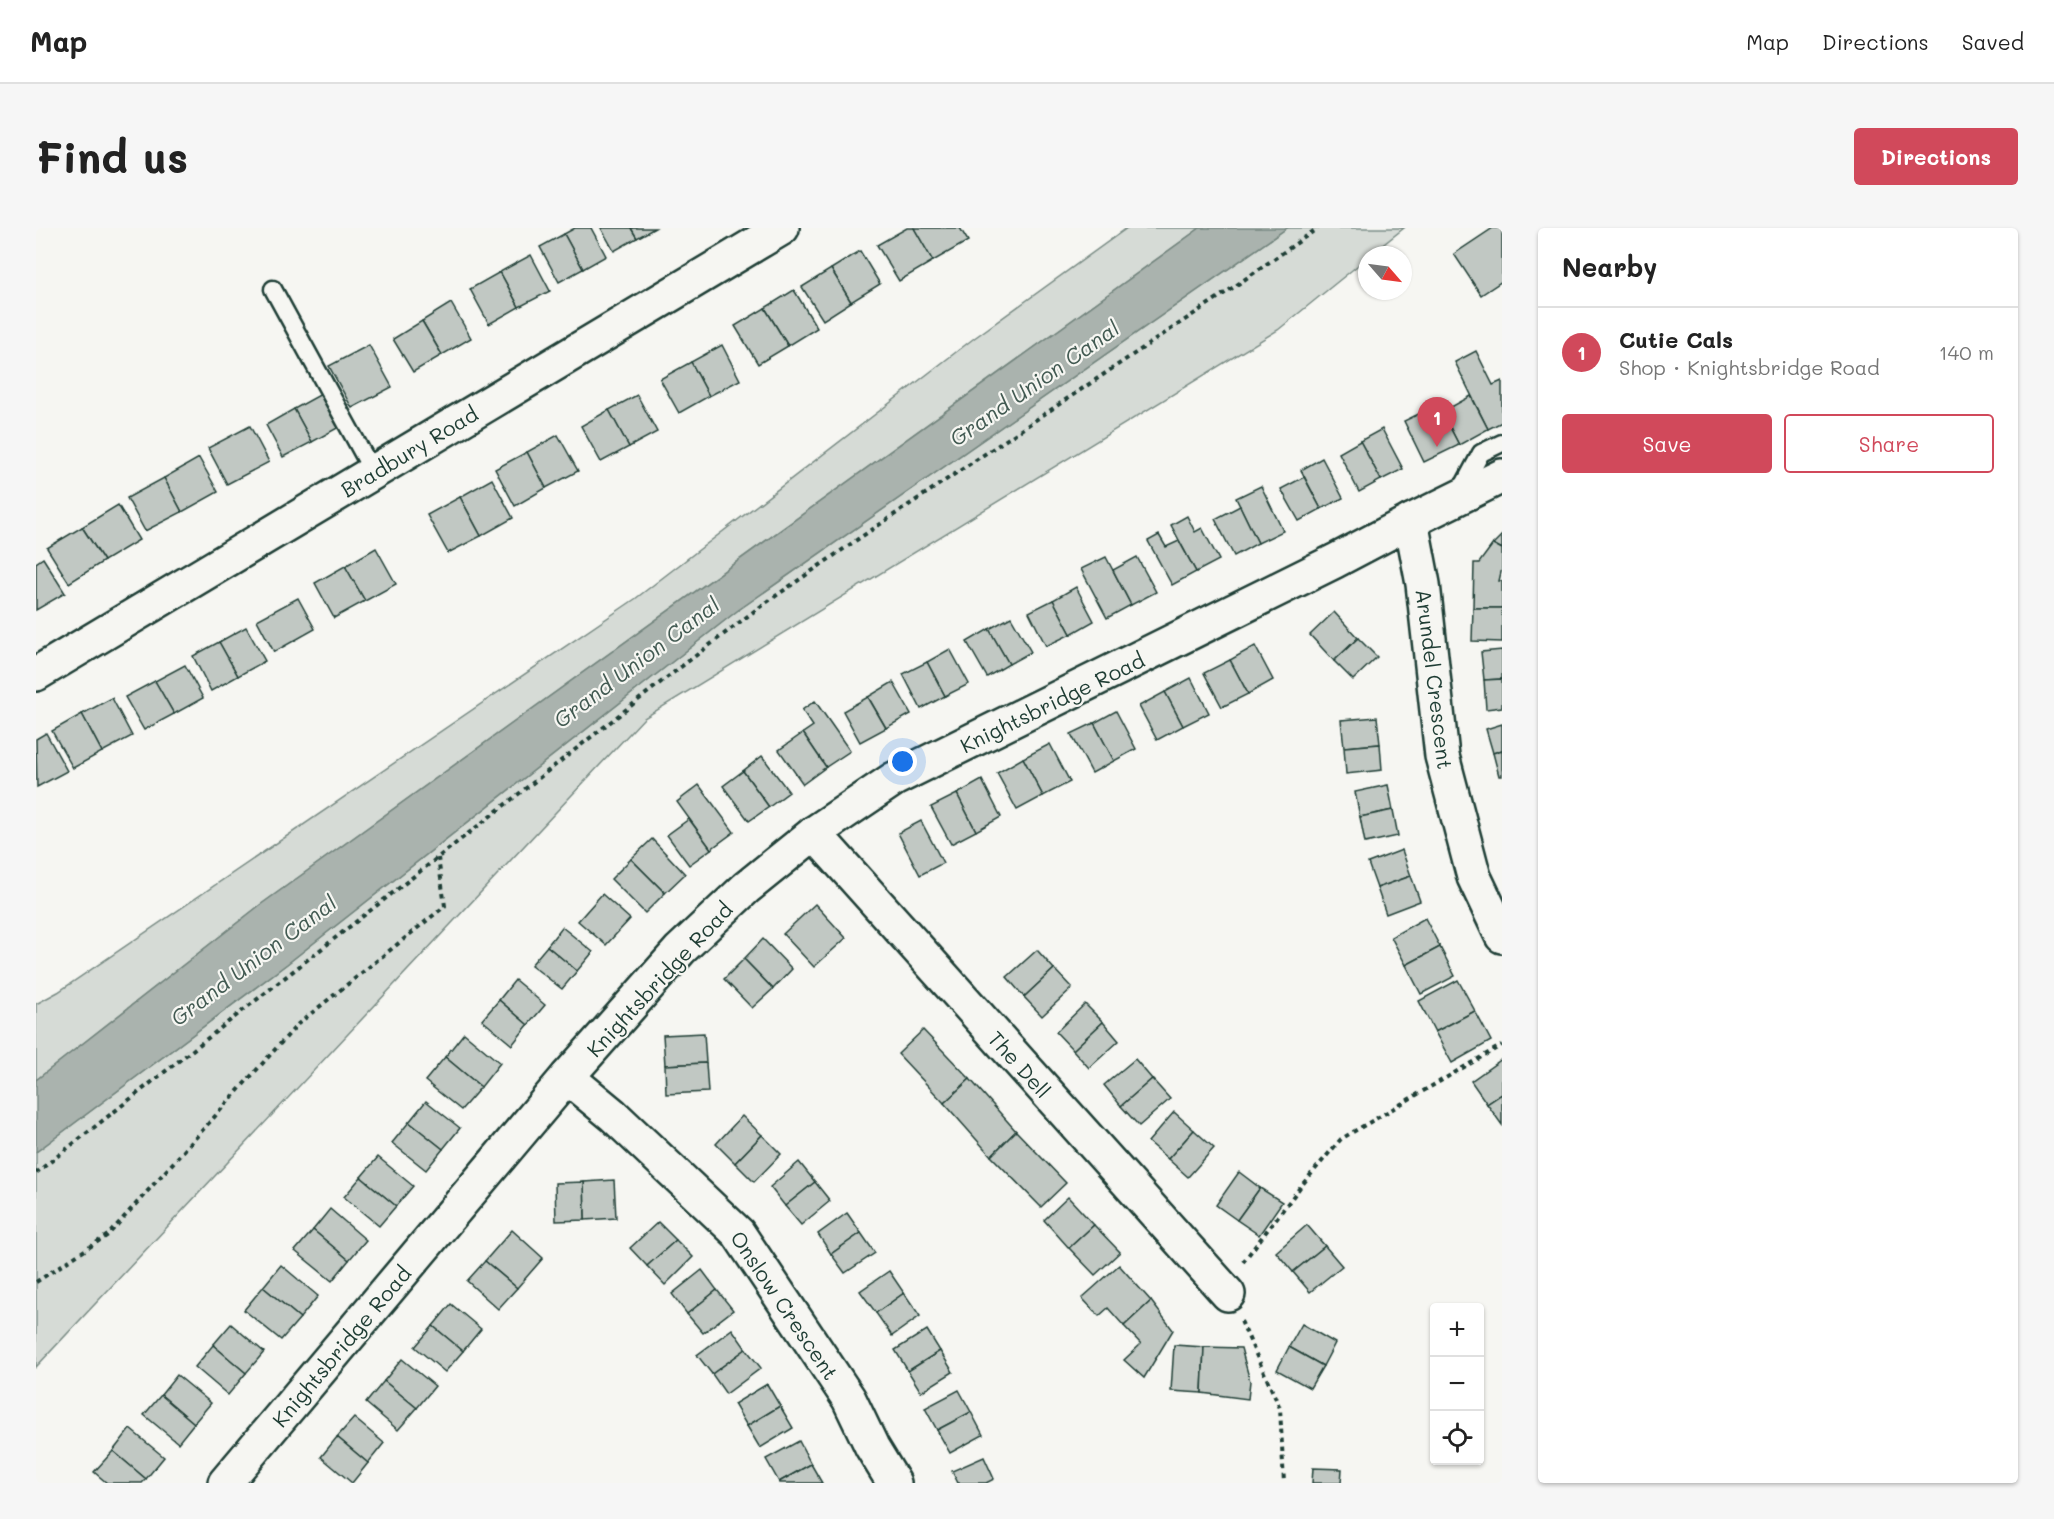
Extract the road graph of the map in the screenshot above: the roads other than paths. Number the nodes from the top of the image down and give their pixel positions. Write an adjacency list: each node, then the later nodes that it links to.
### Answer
1 (782, 228): 4 (street, Bradbury Road)
2 (273, 289): 4 (lane)
3 (1502, 443): 6 (lane)
4 (374, 472): 8 (street, Bradbury Road)
5 (1502, 476): 6 (street, Knightsbridge Road)
6 (1457, 498): 7 (street, Knightsbridge Road)
7 (1411, 521): 9 (street, Knightsbridge Road); 10 (street, Arundel Crescent)
8 (36, 674)
9 (814, 833): 11 (street, Knightsbridge Road); 12 (street, The Dell)
10 (1502, 936)
11 (567, 1077): 13 (street, Knightsbridge Road); 14 (street, Onslow Crescent)
12 (1226, 1291)
13 (225, 1483)
14 (894, 1483)

